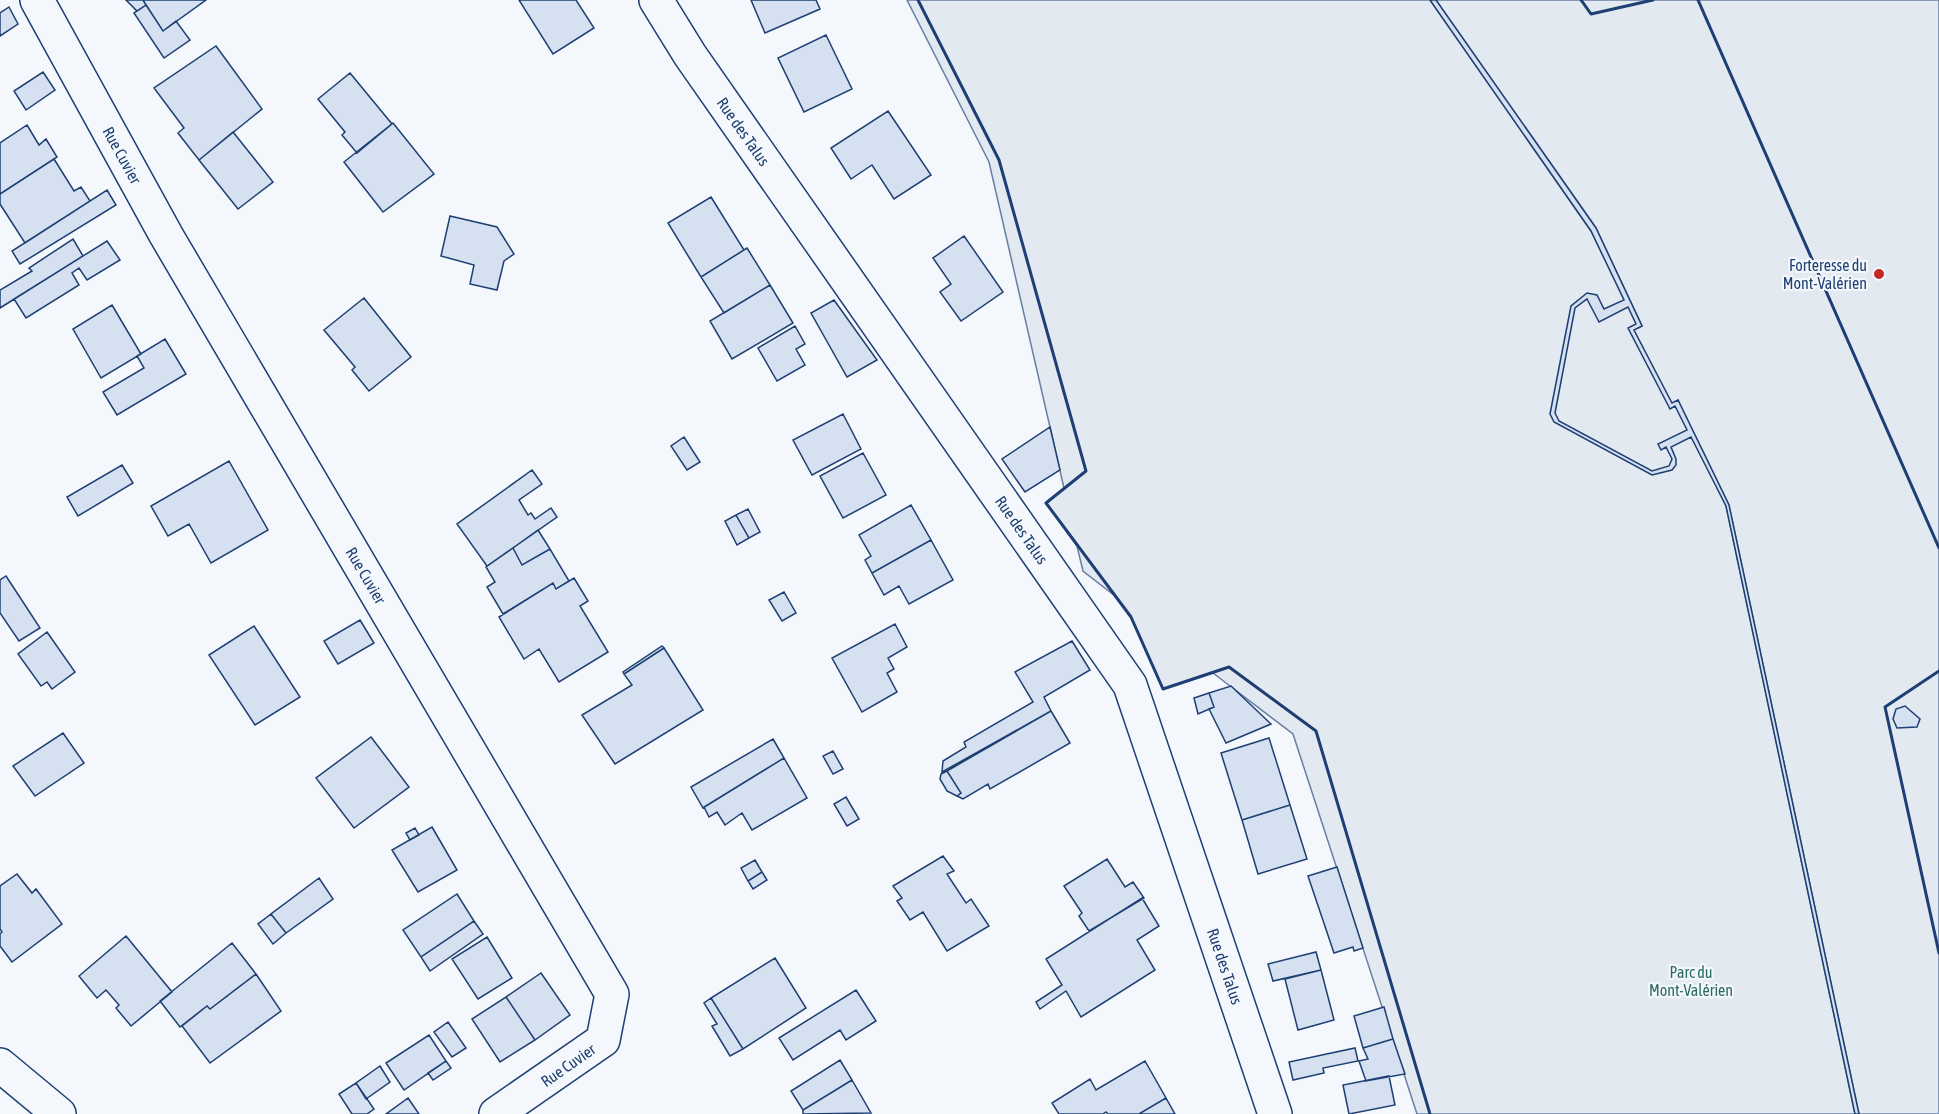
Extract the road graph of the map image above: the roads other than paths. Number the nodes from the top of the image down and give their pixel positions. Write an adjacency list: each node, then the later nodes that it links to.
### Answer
1 (37, 0): 5 (street, Rue Cuvier)
2 (656, 0): 6 (street, Rue des Talus)
3 (0, 1065): 4 (street)
4 (59, 1114)
5 (496, 1114)
6 (1275, 1114)

